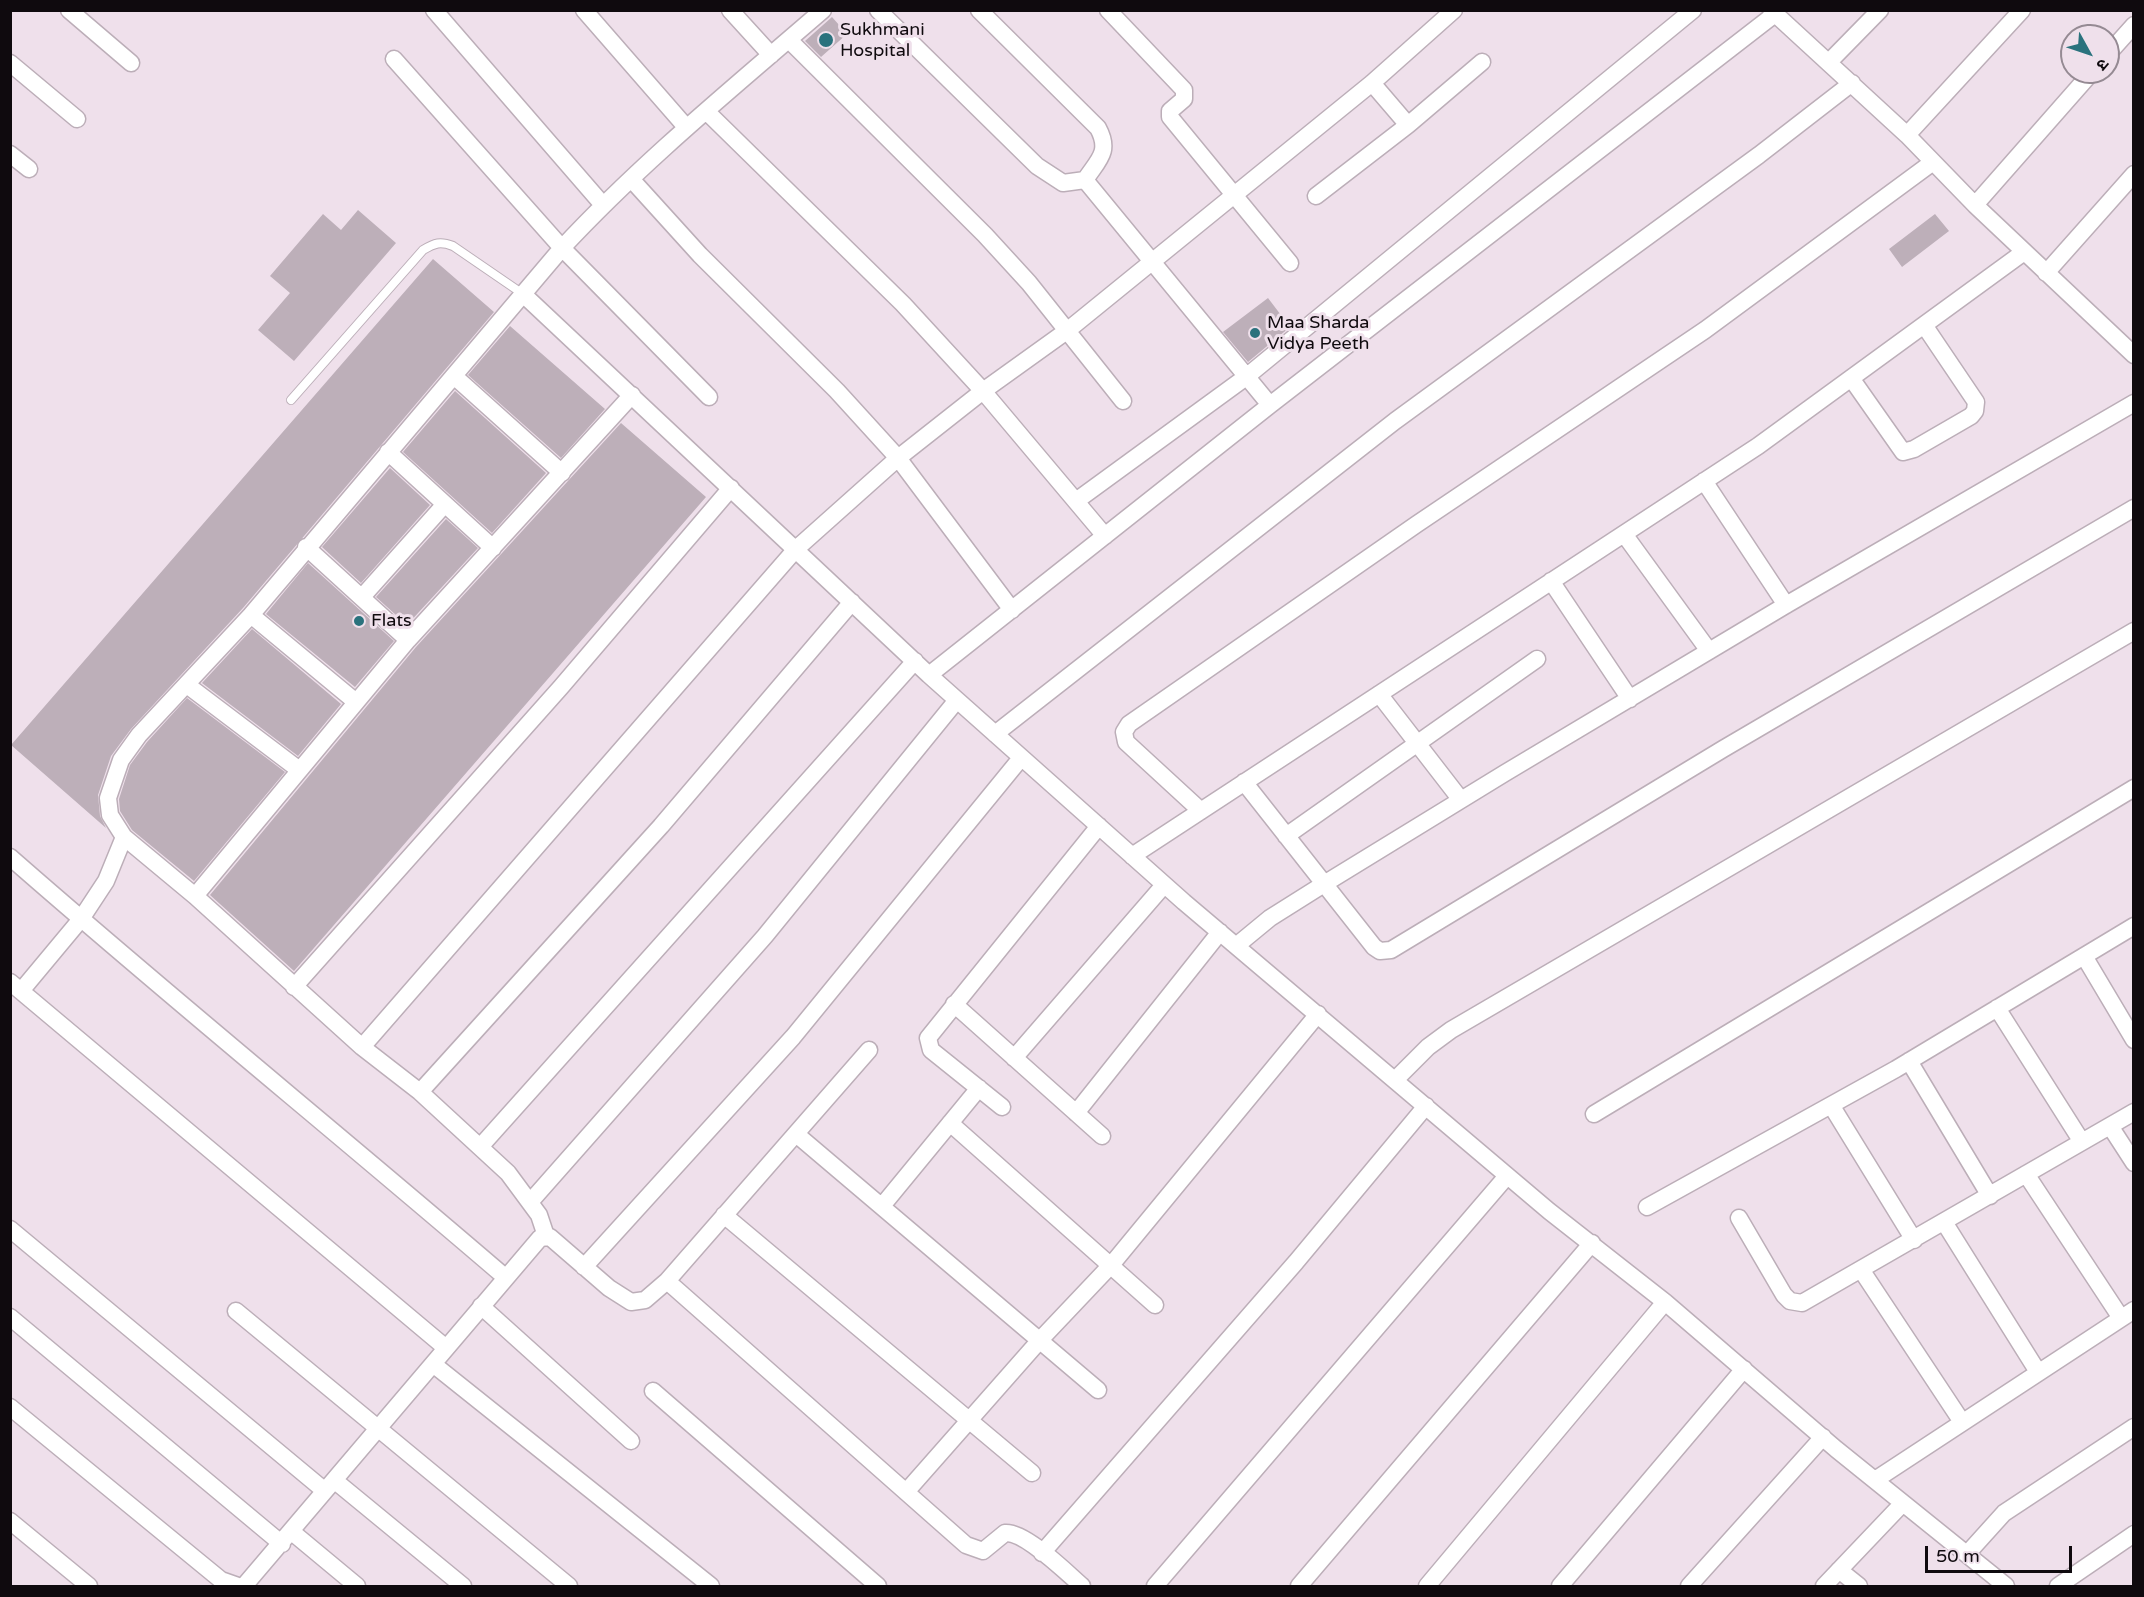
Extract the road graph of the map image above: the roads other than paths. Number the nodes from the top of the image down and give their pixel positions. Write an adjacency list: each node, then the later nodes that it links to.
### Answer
1 (69, 10): 22 (street)
2 (434, 10): 39 (street)
3 (584, 10): 29 (street)
4 (730, 10): 17 (street)
5 (823, 10): 15 (street)
6 (878, 10): 36 (street)
7 (980, 10): 36 (street)
8 (1108, 10): 37 (street)
9 (1454, 10): 24 (street)
10 (1694, 10): 51 (street)
11 (1880, 10): 20 (street)
12 (2022, 10): 30 (street)
13 (1773, 12): 20 (street); 59 (street)
14 (2133, 25): 16 (street)
15 (789, 40): 17 (street); 48 (street)
16 (2120, 40)
17 (771, 55): 26 (street)
18 (394, 59): 41 (street)
19 (1482, 62): 28 (street)
20 (1829, 62): 23 (street)
21 (10, 63): 27 (street)
22 (131, 63)
23 (1852, 82): 30 (street); 90 (street)
24 (1372, 83): 28 (street); 37 (street)
25 (2081, 84): 40 (street)
26 (706, 111): 29 (street); 53 (street)
27 (77, 119)
28 (1408, 125): 38 (street)
29 (686, 128): 35 (street)
30 (1907, 135): 32 (street)
31 (10, 154): 33 (street)
32 (1933, 162): 40 (street); 97 (street)
33 (29, 169)
34 (2133, 174): 45 (street)
35 (632, 180): 39 (street); 61 (street)
36 (1084, 180): 43 (street)
37 (1234, 194): 43 (street); 44 (street)
38 (1316, 196)
39 (603, 205): 41 (street)
40 (1975, 205): 42 (street)
41 (562, 248): 46 (street); 55 (street)
42 (2024, 252): 45 (street); 47 (street)
43 (1150, 261): 48 (street); 51 (street)
44 (1290, 263)
45 (2046, 273): 49 (street)
46 (524, 295): 50 (street); 54 (street); 56 (lane)
47 (1924, 325): 52 (street); 52 (street)
48 (1068, 330): 53 (street); 57 (street)
49 (2130, 345)
50 (454, 376): 60 (street); 62 (street)
51 (1246, 377): 59 (street); 65 (street)
52 (1851, 378): 63 (street)
53 (983, 391): 61 (street); 65 (street)
54 (632, 395): 62 (street); 64 (street)
55 (709, 397)
56 (291, 400)
57 (1123, 401)
58 (2133, 403): 76 (street)
59 (1270, 405): 69 (street)
60 (388, 452): 66 (street); 70 (street)
61 (898, 458): 72 (street); 77 (street)
62 (562, 473): 71 (street)
63 (1704, 481): 68 (street); 76 (street)
64 (731, 488): 72 (street); 112 (street)
65 (1076, 501): 69 (street)
66 (445, 504): 71 (street); 74 (street)
67 (2133, 508): 103 (street)
68 (1624, 534): 73 (street); 81 (street)
69 (1105, 536): 77 (street)
70 (306, 547): 74 (street); 78 (street)
71 (493, 548): 80 (street)
72 (796, 549): 75 (street); 117 (street)
73 (1551, 581): 86 (street); 87 (street)
74 (362, 597): 80 (street)
75 (852, 602): 83 (street); 123 (street)
76 (1786, 605): 81 (street)
77 (1011, 609): 84 (street)
78 (251, 615): 85 (street); 89 (street)
79 (2133, 631): 121 (street)
80 (408, 640): 89 (street)
81 (1709, 651): 87 (street)
82 (1537, 659): 91 (street)
83 (915, 661): 84 (street); 135 (street)
84 (929, 675): 88 (street)
85 (187, 685): 93 (street); 100 (street)
86 (1379, 694): 91 (street); 94 (street)
87 (1630, 699): 96 (street)
88 (957, 700): 90 (street); 140 (street)
89 (357, 702): 93 (street)
90 (995, 734): 92 (street)
91 (1419, 743): 96 (street); 99 (street)
92 (1021, 758): 98 (street); 151 (street)
93 (298, 769): 105 (street)
94 (1244, 782): 97 (street); 99 (street)
95 (2133, 789): 129 (street)
96 (1461, 800): 103 (street)
97 (1201, 811): 101 (street)
98 (1099, 826): 101 (street); 113 (street)
99 (1287, 836): 103 (street)
100 (124, 837): 105 (street); 106 (street)
101 (1132, 856): 104 (street)
102 (10, 857): 106 (street)
103 (1324, 884): 109 (street)
104 (1164, 885): 108 (street); 119 (street)
105 (195, 896): 112 (street)
106 (81, 919): 111 (street); 153 (street)
107 (2133, 926): 110 (street)
108 (1220, 932): 109 (street); 128 (street)
109 (1236, 946): 115 (street)
110 (2084, 956): 114 (street); 116 (street)
111 (16, 986): 162 (street)
112 (294, 987): 117 (street)
113 (954, 1004): 119 (street); 122 (street)
114 (1997, 1008): 120 (street); 134 (street)
115 (1318, 1014): 121 (street); 150 (street)
116 (2133, 1040)
117 (362, 1047): 123 (street)
118 (869, 1050): 132 (street)
119 (1014, 1058): 128 (street)
120 (1909, 1061): 124 (street); 139 (street)
121 (1395, 1080): 125 (street)
122 (979, 1088): 126 (street); 130 (street)
123 (420, 1092): 135 (street)
124 (1831, 1105): 142 (street); 148 (street)
125 (1426, 1106): 138 (street); 183 (street)
126 (1002, 1107)
127 (2133, 1112): 131 (street)
128 (1076, 1113): 133 (street)
129 (1594, 1114)
130 (950, 1123): 141 (street); 150 (street)
131 (2110, 1126): 134 (street); 136 (street)
132 (796, 1134): 141 (street); 143 (street)
133 (1102, 1136)
134 (2082, 1142): 137 (street)
135 (480, 1146): 140 (street)
136 (2133, 1163)
137 (2026, 1174): 139 (street); 159 (street)
138 (1507, 1176): 149 (street); 195 (street)
139 (1990, 1196): 145 (street)
140 (531, 1202): 147 (street)
141 (882, 1206): 161 (street)
142 (1647, 1207)
143 (724, 1215): 154 (street); 169 (street)
144 (1739, 1218): 152 (street)
145 (1944, 1222): 148 (street); 165 (street)
146 (10, 1229): 177 (street)
147 (546, 1236): 151 (street); 153 (street)
148 (1914, 1240): 152 (street)
149 (1592, 1243): 155 (street); 196 (street)
150 (1112, 1264): 156 (street); 161 (street)
151 (584, 1267): 154 (street)
152 (1862, 1271): 170 (street)
153 (505, 1277): 157 (street)
154 (667, 1281): 178 (street)
155 (1665, 1302): 164 (street); 197 (street)
156 (1155, 1305)
157 (481, 1306): 162 (street); 174 (street)
158 (237, 1311): 172 (street)
159 (2127, 1314): 165 (street)
160 (10, 1317): 182 (street)
161 (1040, 1340): 166 (street); 169 (street)
162 (446, 1348): 163 (street)
163 (433, 1364): 172 (street); 192 (street)
164 (1744, 1370): 173 (street); 198 (street)
165 (2038, 1372): 170 (street)
166 (1098, 1390)
167 (653, 1391): 193 (street)
168 (10, 1407): 187 (street)
169 (969, 1420): 175 (street); 178 (street)
170 (1962, 1422): 176 (street)
171 (2133, 1427): 184 (street)
172 (379, 1428): 177 (street); 191 (street)
173 (1823, 1437): 176 (street); 199 (street)
174 (631, 1441)
175 (1032, 1473)
176 (1875, 1480): 179 (street)
177 (329, 1485): 182 (street); 190 (street)
178 (906, 1492): 183 (street)
179 (1903, 1503): 184 (street); 185 (street)
180 (10, 1521): 186 (street)
181 (2133, 1534): 203 (street)
182 (287, 1538): 188 (street); 189 (street)
183 (1042, 1553): 194 (street)
184 (1967, 1554): 202 (street)
185 (1839, 1570): 200 (street); 201 (street)
186 (89, 1587)
187 (238, 1587)
188 (244, 1587)
189 (357, 1587)
190 (463, 1587)
191 (569, 1587)
192 (711, 1587)
193 (878, 1587)
194 (1082, 1587)
195 (1155, 1587)
196 (1299, 1587)
197 (1427, 1587)
198 (1560, 1587)
199 (1689, 1587)
200 (1824, 1587)
201 (1859, 1587)
202 (2006, 1587)
203 (2058, 1587)

